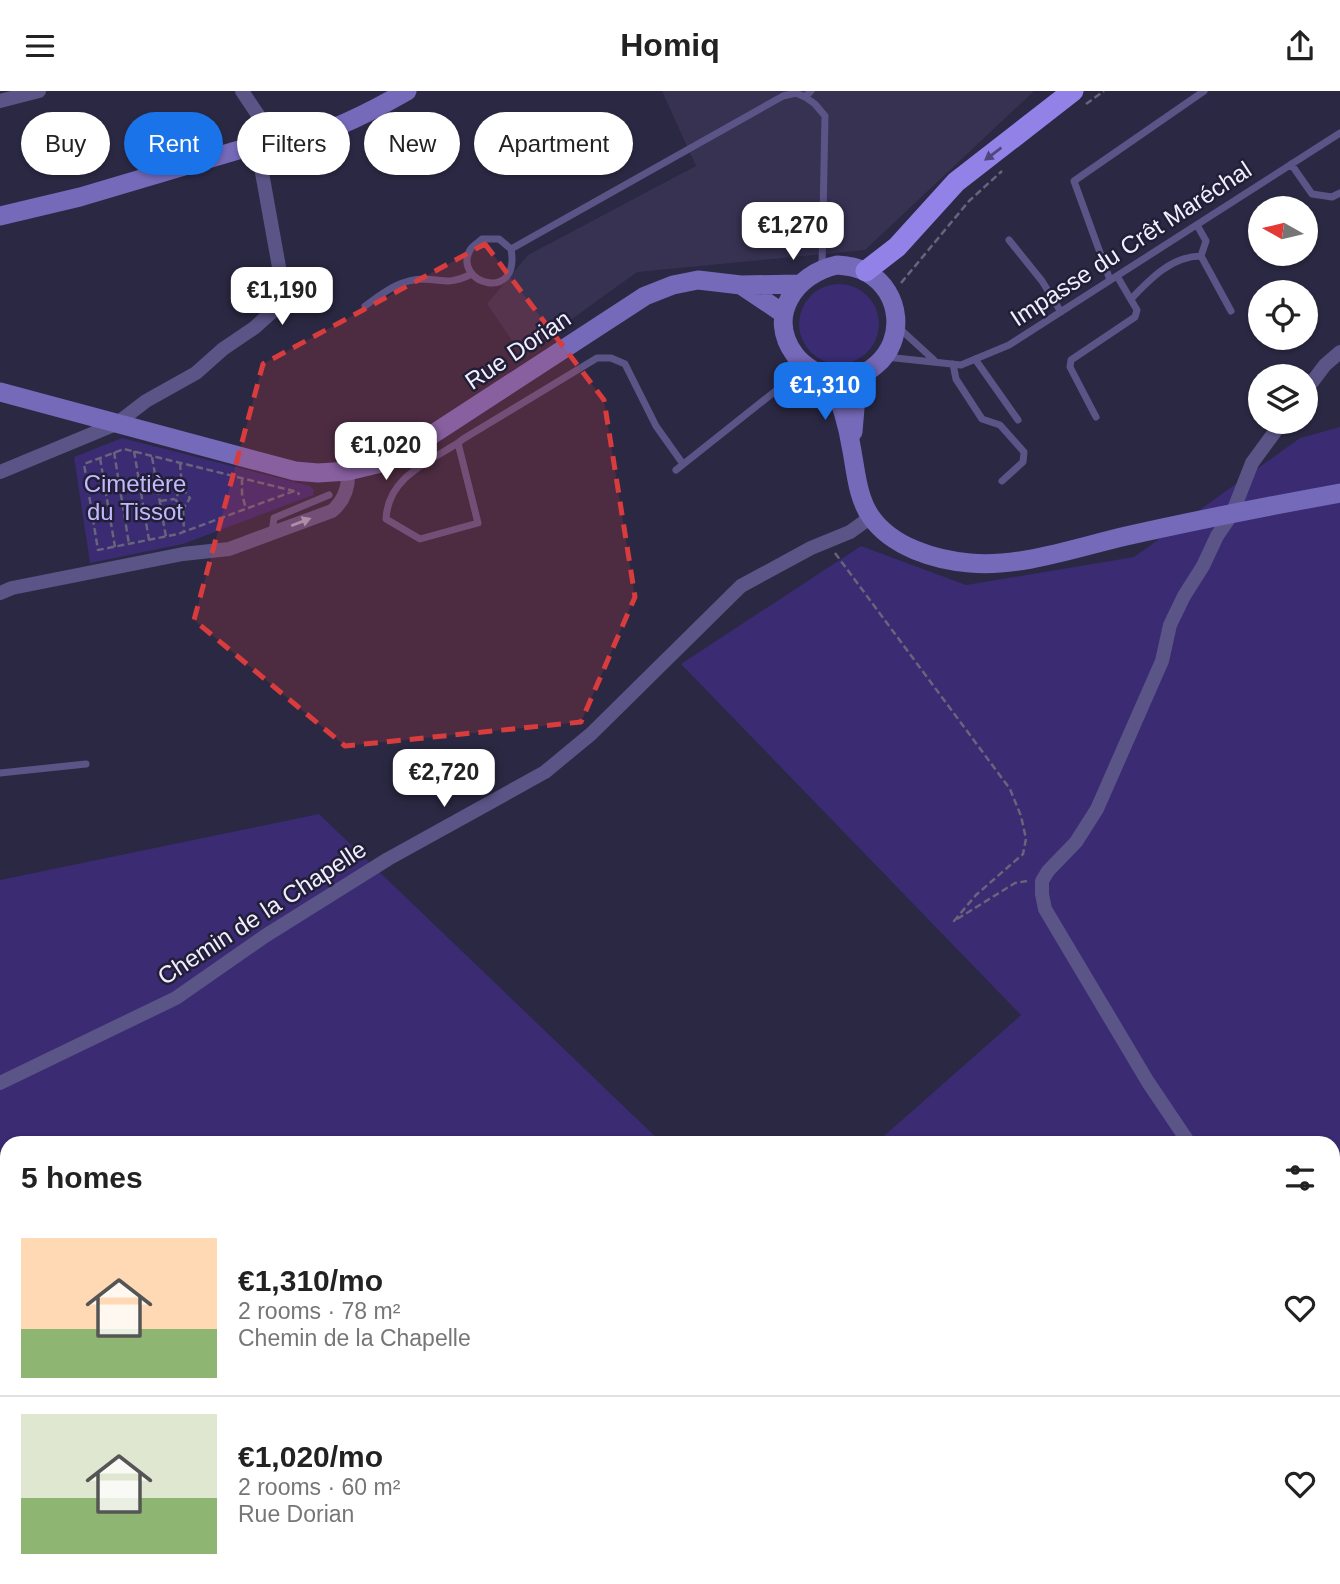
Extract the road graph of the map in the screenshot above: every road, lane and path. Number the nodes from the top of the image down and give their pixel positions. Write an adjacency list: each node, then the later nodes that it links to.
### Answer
1 (38, 91): 9 (street)
2 (242, 91): 10 (street)
3 (384, 91): 11 (main road)
4 (407, 91): 12 (main road)
5 (1104, 91): 8 (path)
6 (1204, 91): 27 (lane)
7 (808, 94): 22 (lane); 24 (lane)
8 (1078, 99): 25 (highway, one-way to 25)
9 (0, 101)
10 (256, 112)
11 (339, 112)
12 (350, 118)
13 (1339, 137): 15 (lane, Impasse du Crêt Maréchal)
14 (237, 152): 19 (main road)
15 (1291, 164): 18 (lane); 20 (lane, Impasse du Crêt Maréchal)
16 (1009, 165): 30 (path)
17 (267, 175): 49 (street)
18 (1340, 193)
19 (0, 216)
20 (1197, 225): 23 (lane); 27 (lane, Impasse du Crêt Maréchal)
21 (1009, 240): 33 (lane)
22 (511, 249): 26 (lane); 26 (lane)
23 (1201, 256): 31 (lane); 34 (lane)
24 (822, 268): 25 (main road); 28 (main road)
25 (866, 271): 30 (main road)
26 (472, 274): 32 (lane)
27 (1114, 278): 31 (lane); 33 (lane, Impasse du Crêt Maréchal)
28 (799, 284): 29 (main road, Rue Dorian); 35 (main road)
29 (740, 285): 35 (main road, Rue Dorian); 58 (main road, Rue Dorian)
30 (891, 297): 36 (main road)
31 (1131, 299): 47 (lane)
32 (365, 306)
33 (1061, 311): 39 (lane, Impasse du Crêt Maréchal)
34 (1231, 311)
35 (784, 314): 42 (main road)
36 (897, 326): 38 (main road); 40 (lane)
37 (1340, 352): 44 (street)
38 (885, 357): 40 (lane, Impasse du Crêt Maréchal); 43 (main road)
39 (975, 359): 41 (lane, Impasse du Crêt Maréchal); 48 (lane)
40 (935, 361): 41 (lane, Impasse du Crêt Maréchal)
41 (953, 364): 61 (lane)
42 (804, 365): 45 (main road); 51 (lane)
43 (864, 373): 45 (main road); 53 (main road)
44 (1318, 374)
45 (831, 380): 53 (main road)
46 (0, 392): 49 (main road, Rue Dorian)
47 (1096, 417)
48 (1018, 419)
49 (116, 424): 58 (main road, Rue Dorian); 59 (street)
50 (1273, 434): 69 (street)
51 (458, 443): 51 (lane)
52 (134, 451): 54 (path); 55 (path); 74 (path)
53 (852, 451): 70 (main road)
54 (114, 452): 56 (path); 76 (path)
55 (152, 456): 57 (path); 66 (path)
56 (100, 458): 77 (path); 77 (path)
57 (180, 463): 60 (path); 62 (path)
58 (348, 471): 72 (street, one-way to 58)
59 (0, 472)
60 (242, 478): 68 (path); 68 (path)
61 (1002, 481)
62 (182, 488): 65 (path); 67 (path)
63 (1340, 493): 69 (main road)
64 (329, 495): 72 (lane)
65 (176, 499): 66 (path); 67 (path)
66 (160, 501): 73 (path)
67 (183, 509): 71 (path)
68 (246, 509): 71 (path)
69 (1232, 514): 70 (main road); 81 (street)
70 (871, 517): 75 (street, Chemin de la Chapelle)
71 (184, 532): 73 (path)
72 (272, 533): 78 (street)
73 (166, 537): 74 (path)
74 (149, 540): 76 (path)
75 (827, 542): 81 (path); 82 (street, Chemin de la Chapelle)
76 (129, 544): 77 (path)
77 (114, 547)
78 (0, 593)
79 (86, 764): 80 (lane)
80 (0, 773)
81 (1042, 890): 83 (street)
82 (0, 1083)
83 (1184, 1136)

